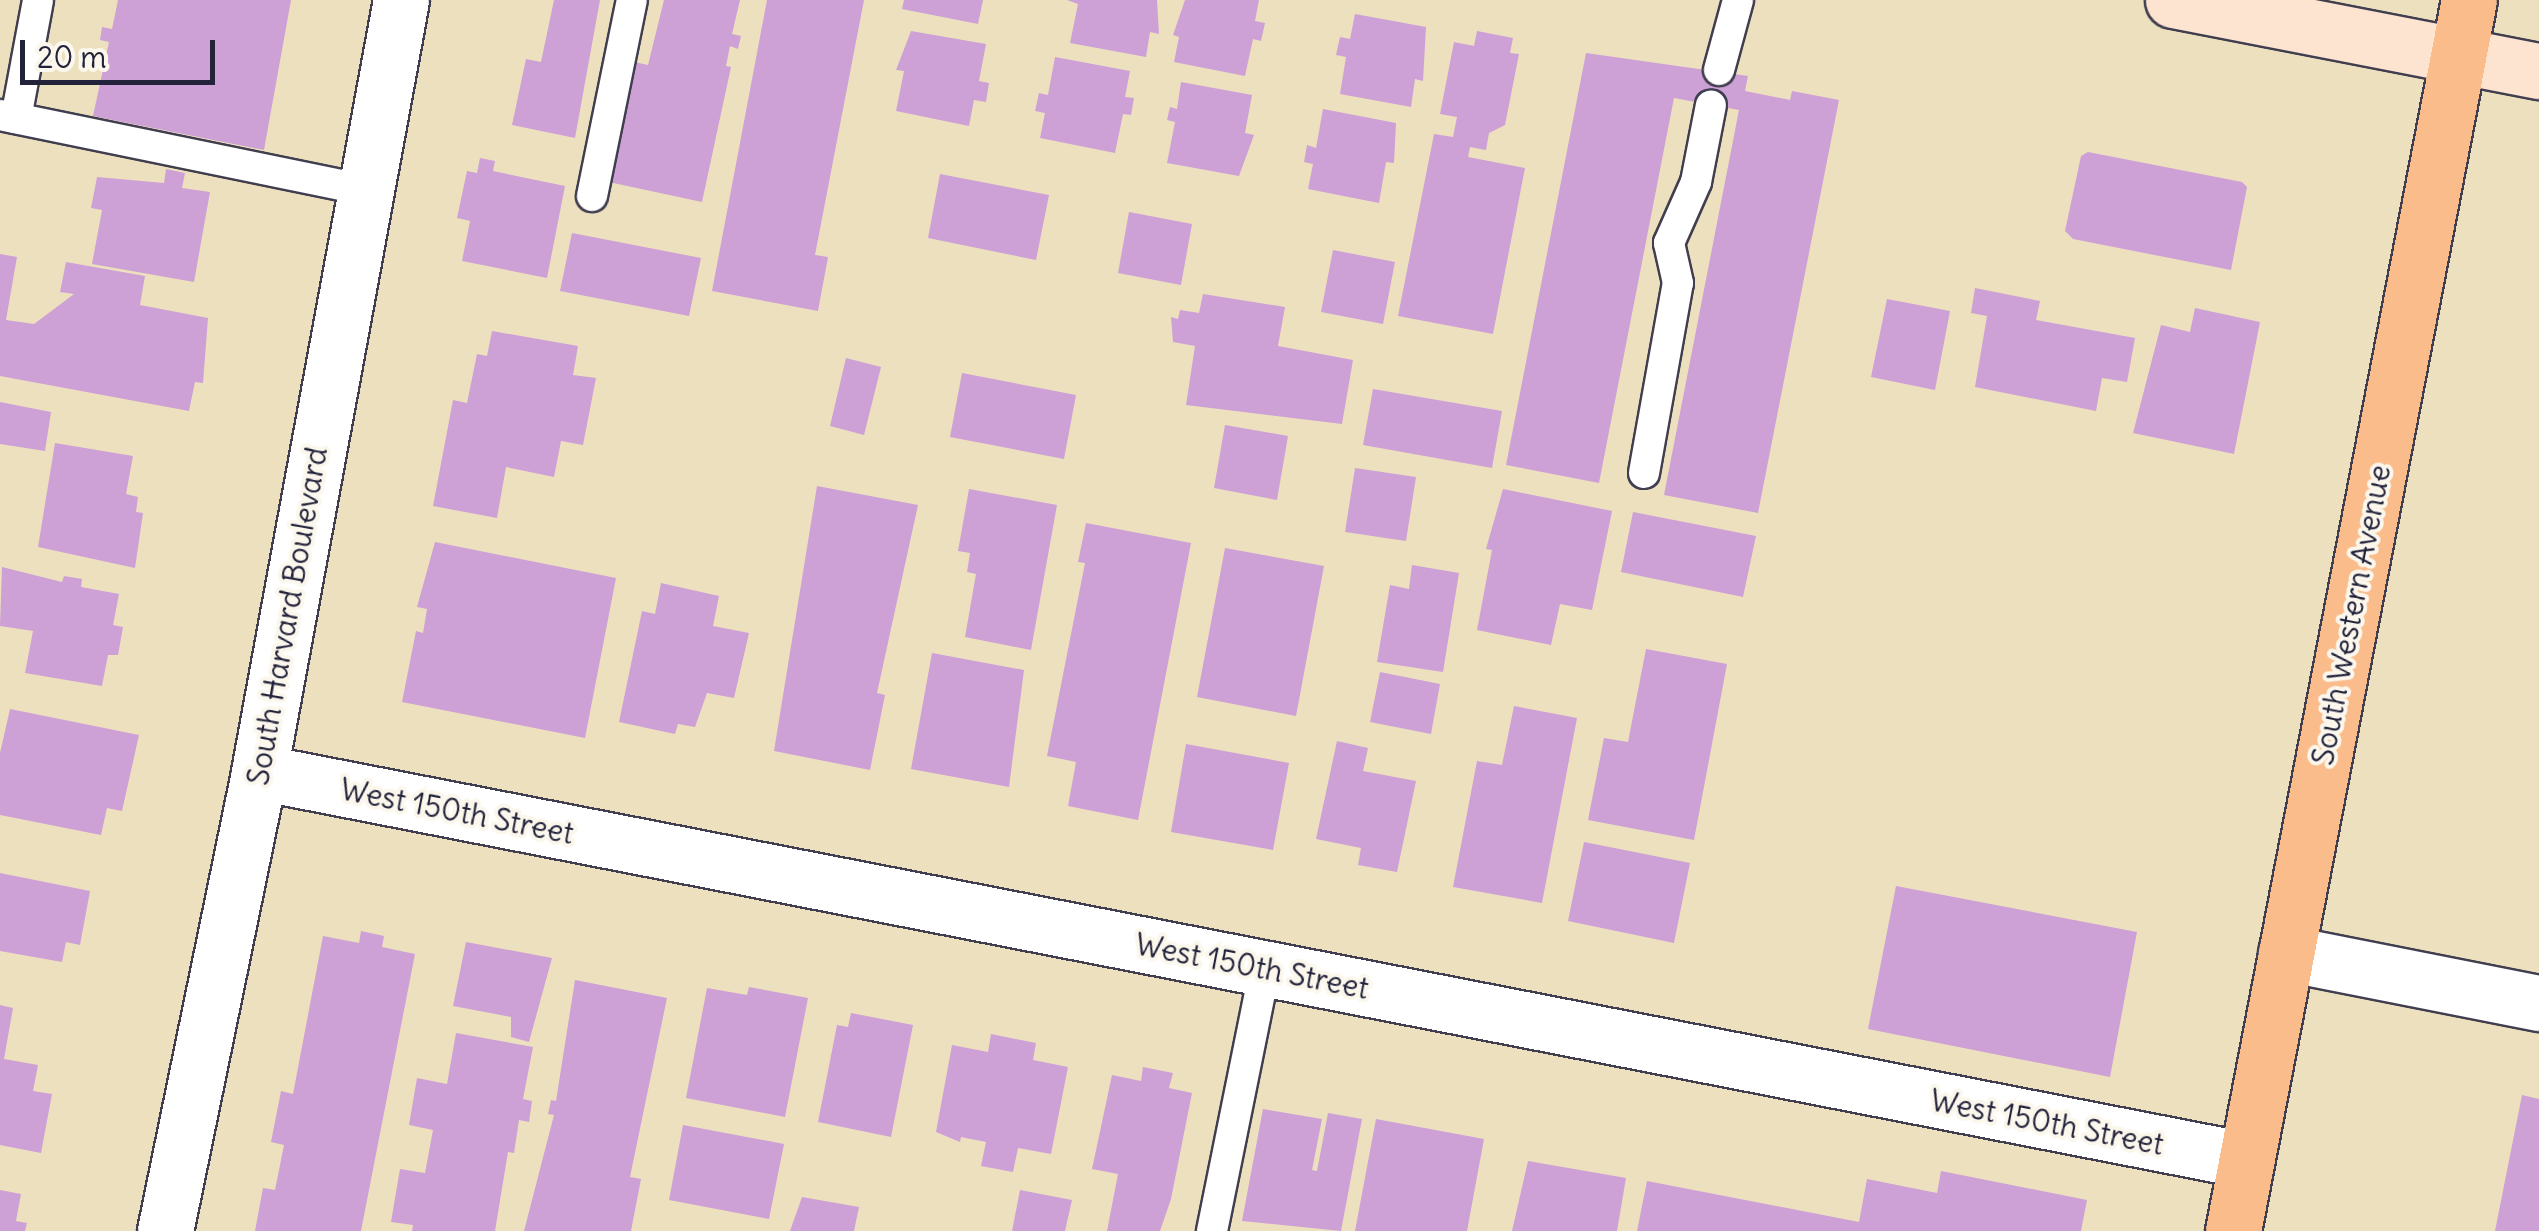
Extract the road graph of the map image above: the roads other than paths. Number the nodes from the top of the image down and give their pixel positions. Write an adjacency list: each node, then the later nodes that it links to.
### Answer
1 (38, 0): 11 (lane)
2 (401, 0): 12 (street, South Harvard Boulevard)
3 (632, 0): 13 (lane)
4 (1738, 0): 8 (lane)
5 (2173, 0): 7 (main road)
6 (2469, 0): 7 (main road, South Western Avenue)
7 (2460, 55): 9 (main road); 16 (main road, South Western Avenue)
8 (1719, 70)
9 (2539, 71)
10 (1710, 105): 14 (lane)
11 (8, 116): 12 (lane)
12 (366, 190): 15 (street, South Harvard Boulevard)
13 (592, 196)
14 (1644, 473)
15 (259, 772): 17 (street, West 150th Street); 20 (street, South Harvard Boulevard)
16 (2286, 953): 18 (street); 19 (main road, South Western Avenue)
17 (1265, 968): 19 (street, West 150th Street); 21 (lane)
18 (2539, 1003)
19 (2246, 1160): 22 (main road, South Western Avenue)
20 (165, 1231)
21 (1212, 1231)
22 (2233, 1231)

